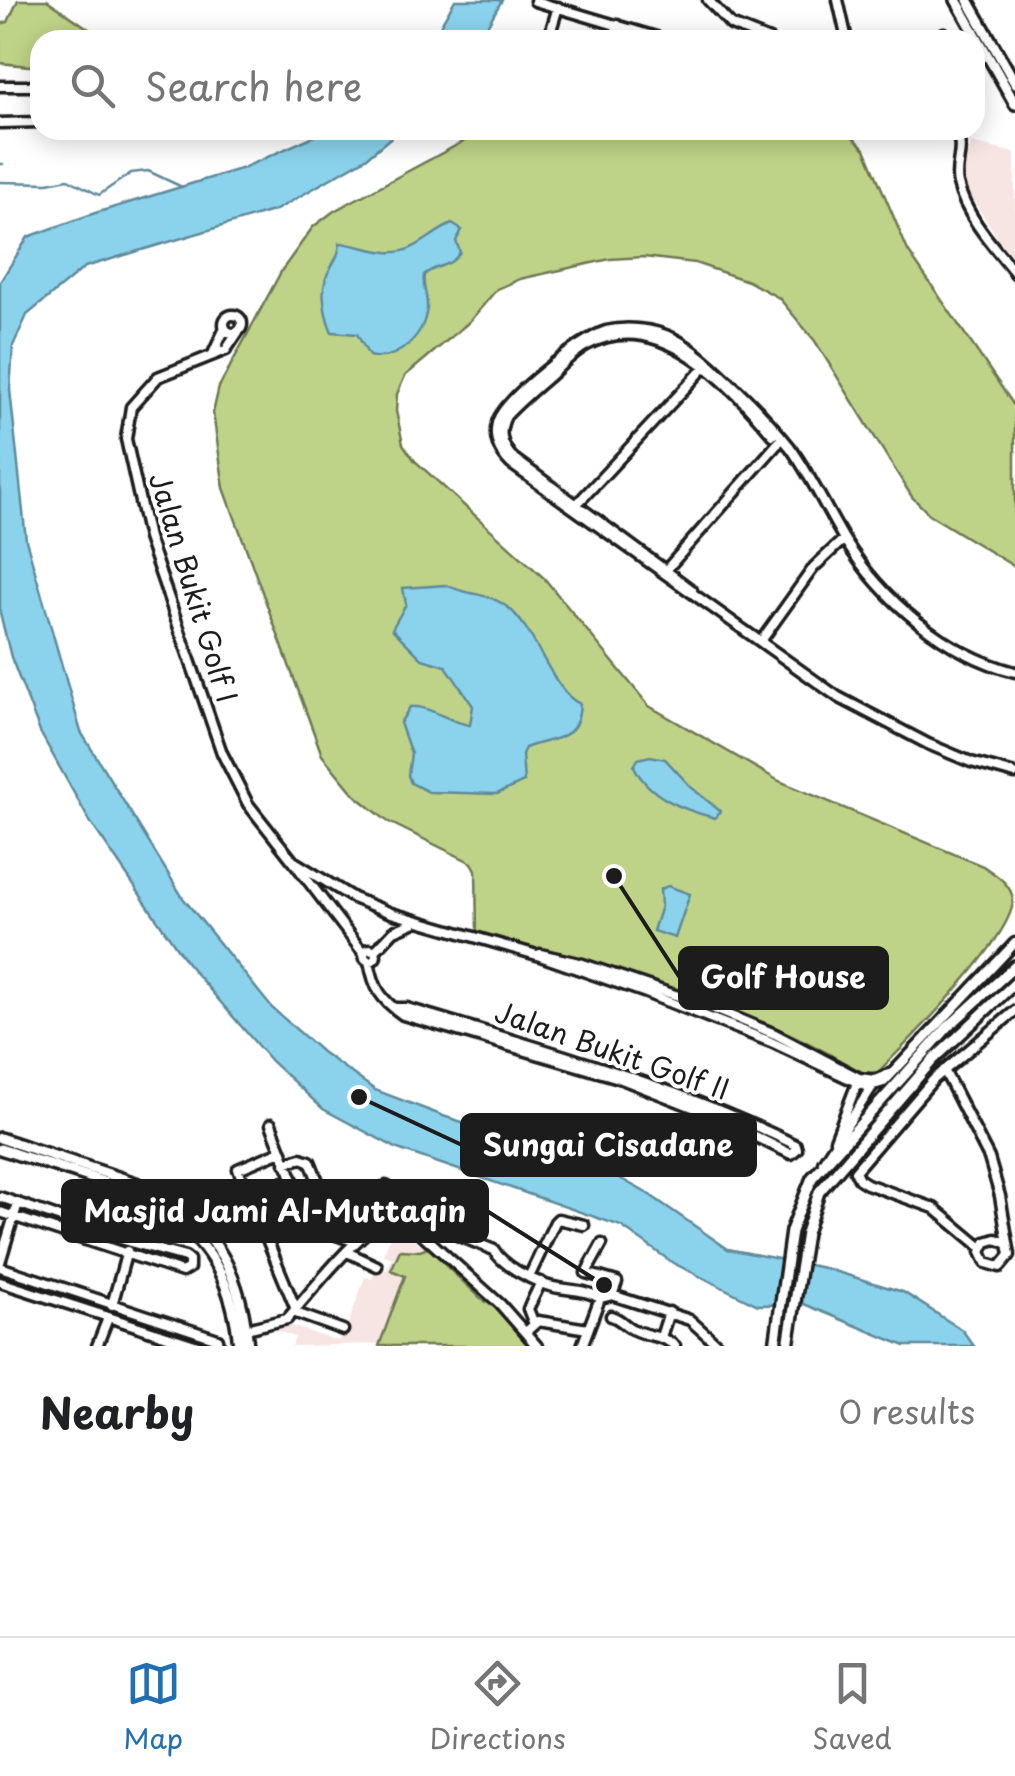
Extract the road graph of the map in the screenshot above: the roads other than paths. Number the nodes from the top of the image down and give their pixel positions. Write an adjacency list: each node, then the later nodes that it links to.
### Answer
1 (535, 0): 6 (street)
2 (708, 0): 11 (street)
3 (956, 0): 13 (main road)
4 (968, 0): 14 (main road)
5 (840, 1): 12 (street)
6 (558, 7): 7 (street); 8 (street)
7 (618, 25): 9 (street); 10 (street)
8 (551, 30)
9 (616, 30)
10 (634, 30)
11 (744, 30)
12 (845, 30)
13 (973, 30)
14 (985, 30)
15 (985, 30): 17 (main road)
16 (985, 51): 20 (main road)
17 (1015, 83)
18 (0, 86): 19 (street)
19 (30, 86)
20 (1015, 104)
21 (0, 122): 22 (street)
22 (30, 122)
23 (958, 140): 24 (street)
24 (1015, 273)
25 (224, 328): 26 (street); 26 (street); 27 (street)
26 (238, 332): 27 (street, Jalan Bukit Golf I)
27 (212, 354): 38 (street, Jalan Bukit Golf I)
28 (704, 368): 29 (street); 31 (street); 31 (street)
29 (780, 442): 30 (street); 33 (street)
30 (798, 461): 32 (street); 34 (street)
31 (577, 504): 33 (street)
32 (844, 539): 35 (street); 36 (street)
33 (666, 570): 34 (street)
34 (694, 594): 35 (street)
35 (760, 641): 37 (street)
36 (1015, 672)
37 (1015, 774)
38 (293, 861): 39 (street, Jalan Bukit Golf I); 40 (street, Jalan Bukit Golf I)
39 (324, 882): 40 (street); 41 (street, Jalan Bukit Golf I)
40 (316, 894): 45 (street, Jalan Bukit Golf I)
41 (391, 913): 42 (street, Jalan Bukit Golf I); 43 (street)
42 (415, 922): 43 (street); 52 (street, Jalan Bukit Golf I)
43 (394, 930): 45 (street)
44 (1015, 943): 51 (street)
45 (367, 957): 48 (street)
46 (1015, 966): 60 (main road)
47 (1015, 983): 108 (main road)
48 (394, 1008): 48 (street, Jalan Bukit Golf II)
49 (1015, 1012): 50 (street)
50 (944, 1070): 75 (street); 77 (street)
51 (889, 1074): 52 (street); 53 (street)
52 (858, 1081): 53 (street, Jalan Bukit Golf I); 57 (street)
53 (872, 1087): 57 (street)
54 (271, 1124): 58 (street)
55 (0, 1138): 92 (main road)
56 (0, 1149): 100 (main road)
57 (832, 1149): 60 (street)
58 (281, 1151): 59 (street); 63 (street)
59 (285, 1163): 61 (street); 68 (street)
60 (812, 1178): 107 (main road)
61 (291, 1179): 63 (street); 70 (street)
62 (380, 1190): 66 (street)
63 (249, 1196): 72 (street)
64 (0, 1197): 65 (street)
65 (18, 1203): 69 (street); 73 (street)
66 (396, 1211): 74 (street); 82 (street); 93 (street)
67 (0, 1212): 69 (street)
68 (328, 1214): 70 (street); 74 (street)
69 (14, 1217): 79 (street); 80 (street)
70 (309, 1221): 72 (street)
71 (584, 1226): 82 (street)
72 (268, 1239): 88 (street)
73 (130, 1242): 79 (street); 79 (street)
74 (356, 1242): 78 (street)
75 (1006, 1243): 77 (street); 77 (street)
76 (602, 1244): 85 (street)
77 (982, 1248)
78 (347, 1252): 81 (street); 88 (street)
79 (126, 1255): 87 (street)
80 (0, 1264): 87 (street)
81 (377, 1266)
82 (530, 1275): 84 (street)
83 (0, 1282): 91 (street)
84 (541, 1282): 86 (street); 93 (street)
85 (612, 1295): 86 (street); 89 (street)
86 (600, 1298): 94 (street)
87 (113, 1304): 91 (street); 99 (street)
88 (294, 1310): 92 (street); 95 (street)
89 (669, 1312): 96 (street); 106 (street)
90 (612, 1316): 96 (street)
91 (108, 1319): 97 (street); 98 (street)
92 (246, 1328): 101 (main road)
93 (530, 1328): 94 (street); 102 (street)
94 (588, 1329): 103 (street)
95 (343, 1330)
96 (660, 1336): 104 (street); 105 (street)
97 (98, 1346)
98 (198, 1346)
99 (219, 1346)
100 (239, 1346)
101 (248, 1346)
102 (537, 1346)
103 (582, 1346)
104 (654, 1346)
105 (675, 1346)
106 (718, 1346)
107 (775, 1346)
108 (788, 1346)

